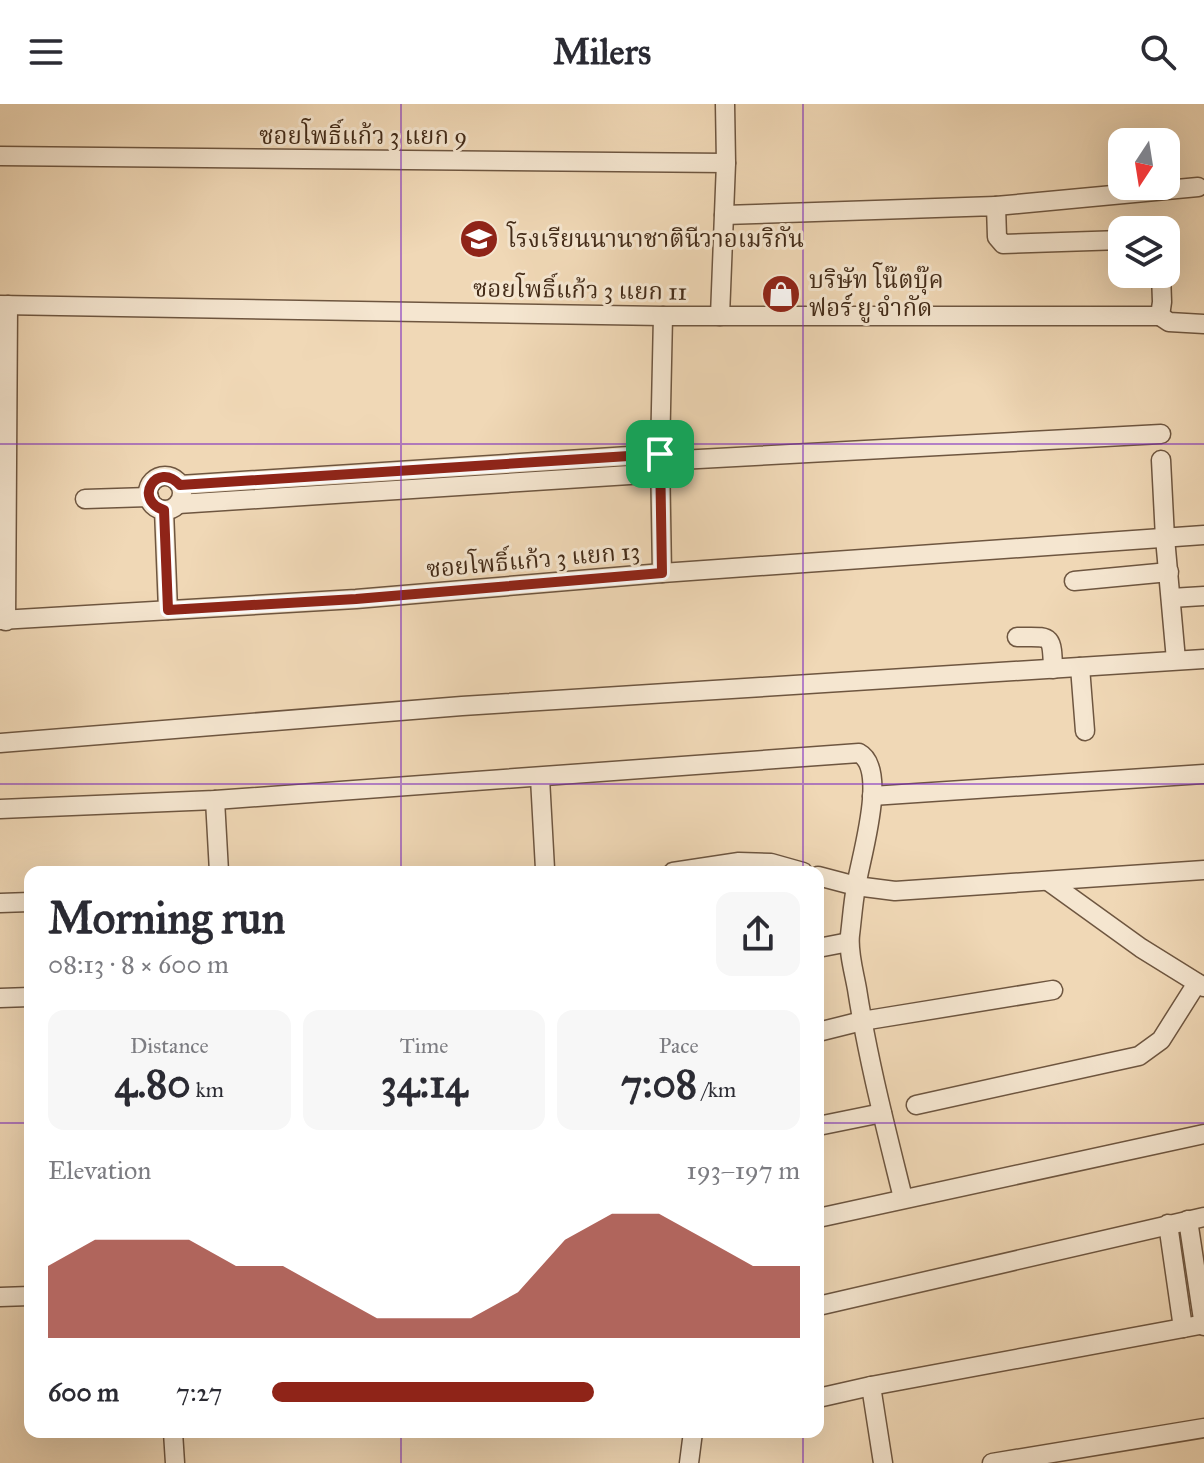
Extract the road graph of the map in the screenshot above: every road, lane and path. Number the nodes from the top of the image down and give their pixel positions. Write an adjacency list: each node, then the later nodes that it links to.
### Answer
1 (725, 104): 3 (street)
2 (0, 156): 3 (street, ซอยโพธิ์แก้ว 3 แยก 9)
3 (726, 163): 6 (street)
4 (1198, 187): 5 (street)
5 (996, 206): 6 (street); 7 (street)
6 (724, 215): 11 (street)
7 (1108, 240)
8 (1162, 288): 12 (street)
9 (4, 305): 10 (street, ซอยโพธิ์แก้ว 3 แยก 11); 30 (street)
10 (663, 316): 11 (street, ซอยโพธิ์แก้ว 3 แยก 11); 16 (street)
11 (720, 316): 12 (street, ซอยโพธิ์แก้ว 3 แยก 11)
12 (1160, 316): 13 (street, ซอยโพธิ์แก้ว 3 แยก 11)
13 (1204, 324)
14 (1161, 434): 16 (street)
15 (1161, 460): 23 (street)
16 (661, 463): 18 (street); 25 (street)
17 (180, 485): 18 (street); 19 (street); 21 (street)
18 (327, 485): 21 (street)
19 (149, 497): 20 (street); 21 (street)
20 (85, 499)
21 (171, 507): 29 (street)
22 (1204, 535): 23 (street, ซอยโพธิ์แก้ว 3 แยก 13)
23 (1165, 538): 24 (street); 25 (street, ซอยโพธิ์แก้ว 3 แยก 13)
24 (1169, 572): 26 (street); 28 (street)
25 (662, 573): 29 (street, ซอยโพธิ์แก้ว 3 แยก 13)
26 (1074, 581)
27 (1204, 596): 28 (street)
28 (1171, 598): 33 (street)
29 (168, 610): 30 (street, ซอยโพธิ์แก้ว 3 แยก 13)
30 (3, 620)
31 (1017, 637): 35 (street)
32 (1204, 659): 33 (street)
33 (1176, 660): 34 (street)
34 (1080, 667): 35 (street); 36 (street)
35 (1053, 669): 37 (street)
36 (1085, 731)
37 (0, 743)
38 (1204, 774): 40 (street)
39 (540, 778): 40 (street); 41 (street); 44 (street)
40 (872, 796): 50 (street)
41 (215, 800): 42 (street); 43 (street)
42 (0, 809)
43 (219, 866)
44 (542, 866)
45 (713, 866): 46 (street)
46 (782, 866)
47 (1204, 870): 49 (street)
48 (824, 878): 50 (street)
49 (1048, 881): 50 (street); 55 (street)
50 (856, 886): 53 (street)
51 (24, 902): 52 (street)
52 (0, 903)
53 (849, 942): 54 (street); 59 (street)
54 (824, 947)
55 (1201, 985): 61 (street)
56 (1053, 990): 59 (street)
57 (24, 997): 58 (street)
58 (0, 998)
59 (862, 1021): 60 (street); 62 (street)
60 (824, 1030)
61 (916, 1105)
62 (882, 1113): 63 (street); 65 (street)
63 (824, 1125)
64 (1204, 1134): 65 (street)
65 (903, 1198): 66 (street)
66 (824, 1217)
67 (1196, 1218): 68 (street); 72 (street)
68 (1168, 1224): 71 (street); 73 (street)
69 (24, 1296): 70 (street)
70 (0, 1297)
71 (824, 1305)
72 (1204, 1325): 73 (street)
73 (1183, 1328): 74 (street)
74 (871, 1386): 75 (street); 81 (street)
75 (824, 1397)
76 (1204, 1428): 82 (street)
77 (173, 1438): 79 (street)
78 (692, 1438): 80 (street)
79 (175, 1463)
80 (689, 1463)
81 (883, 1463)
82 (992, 1463)

